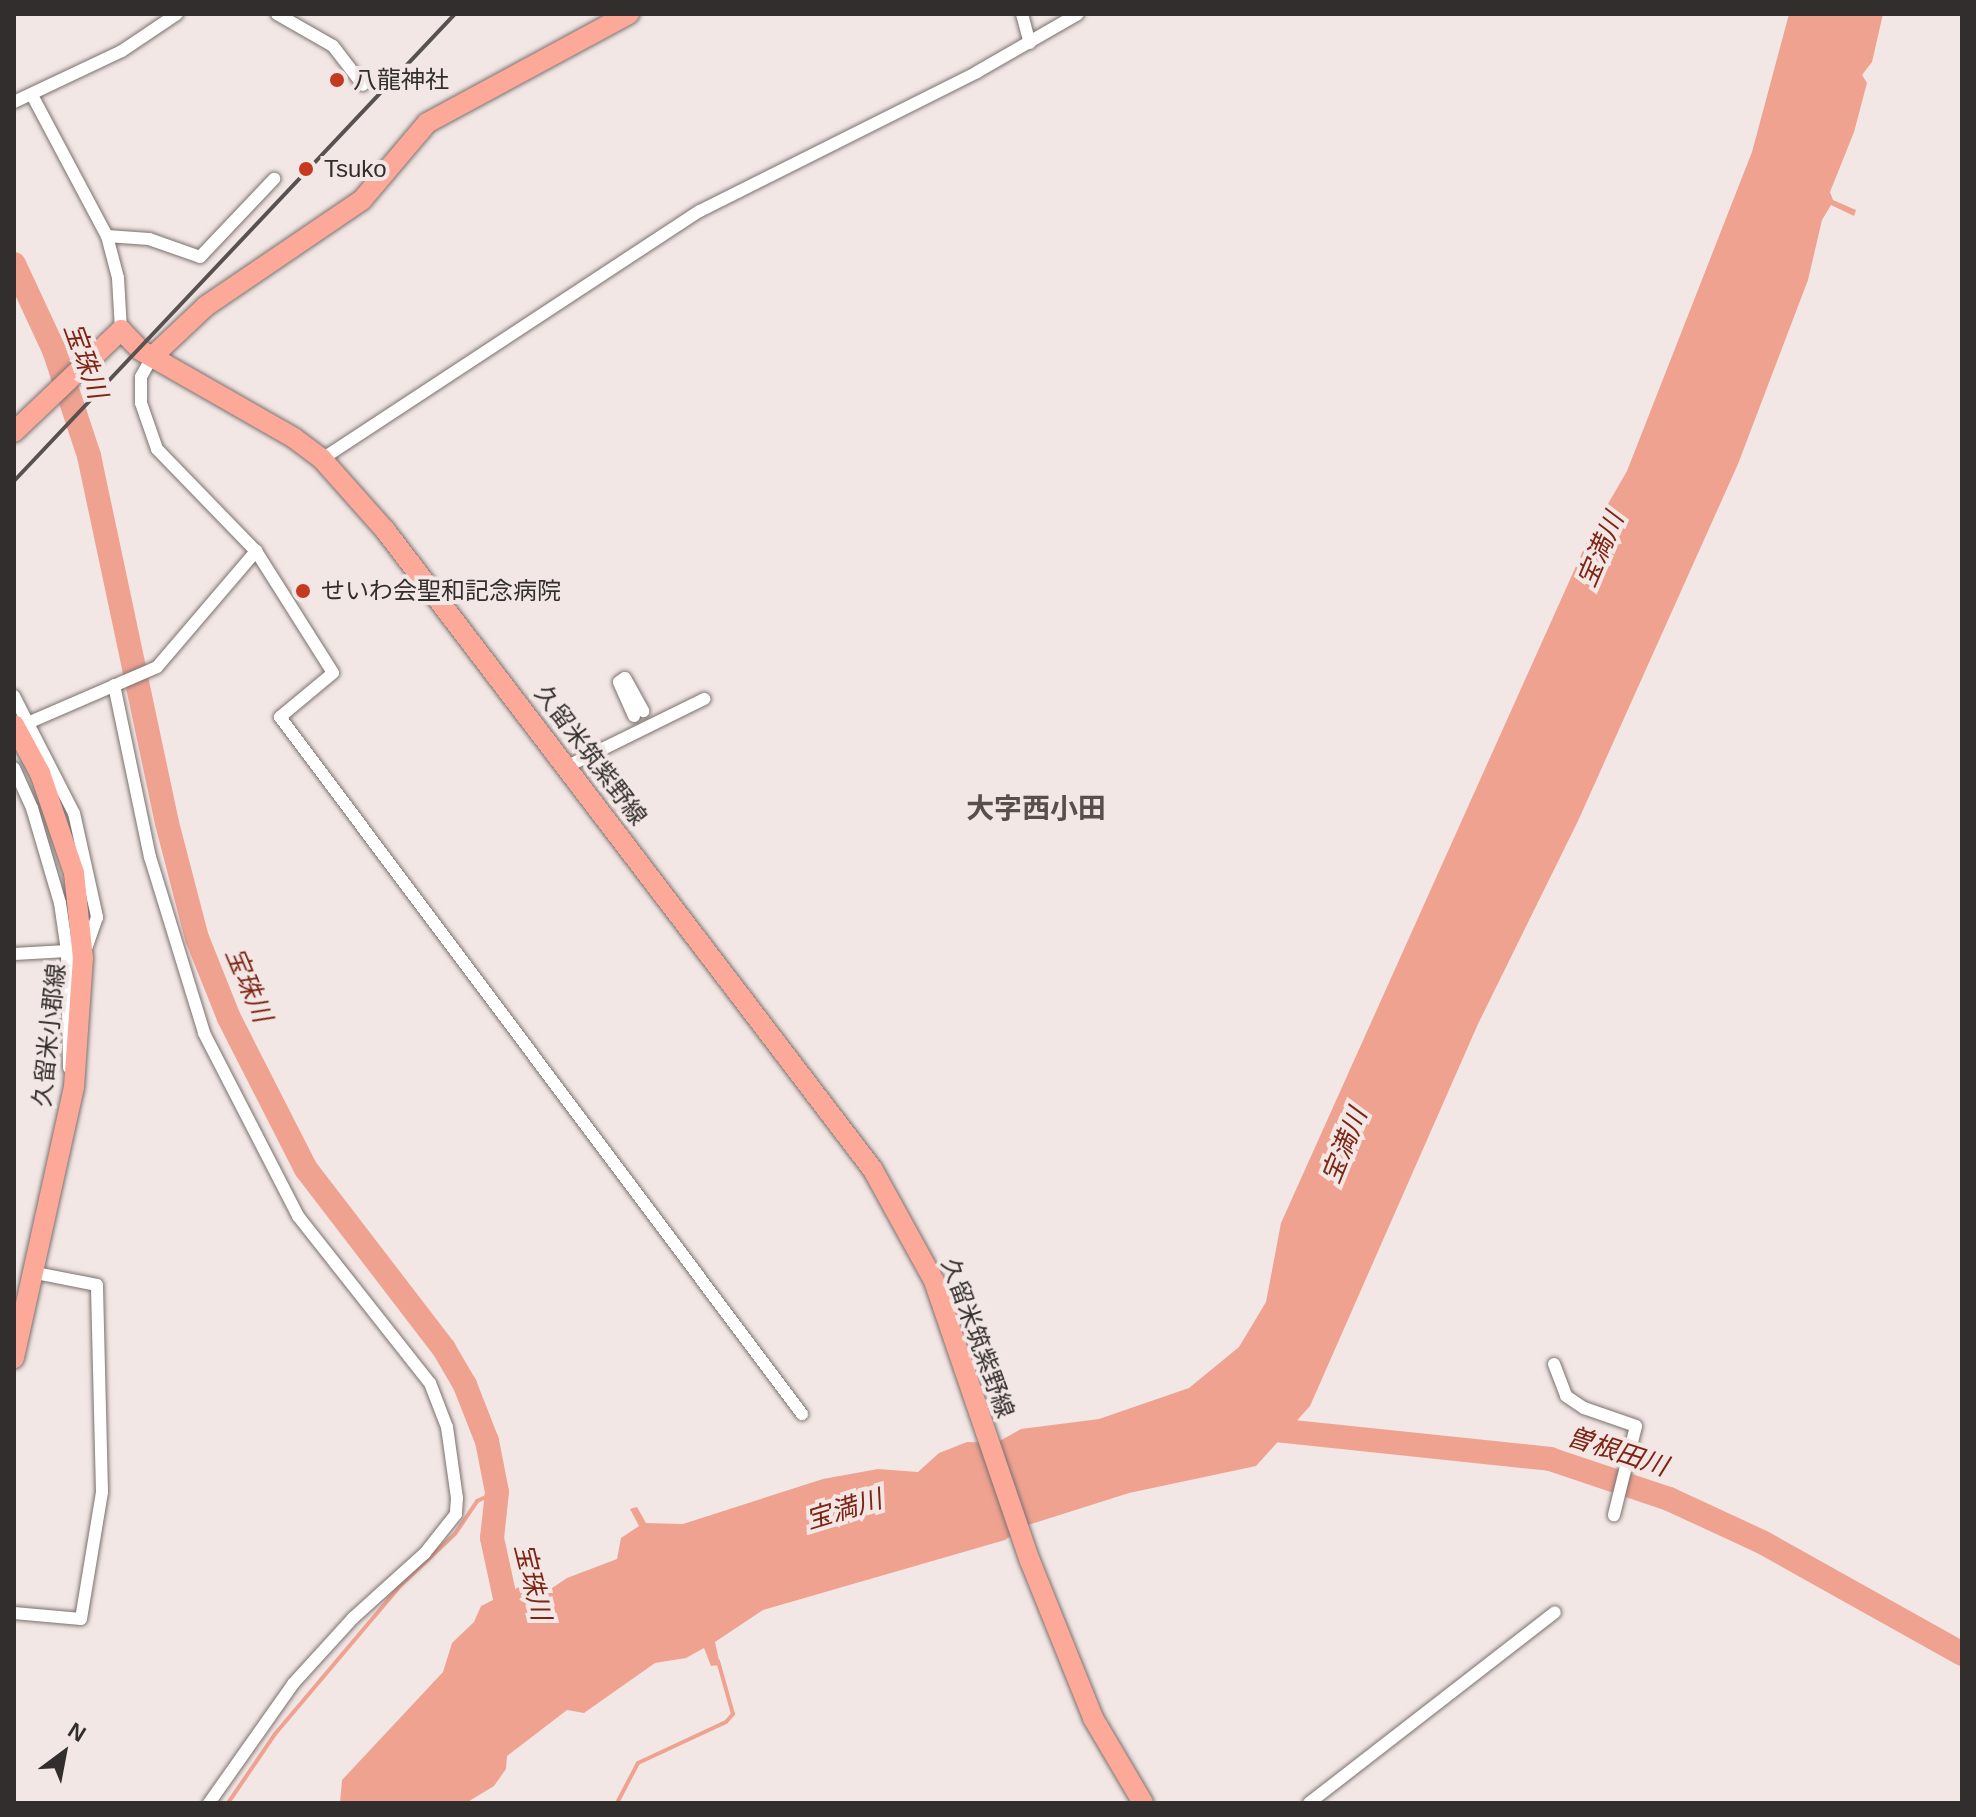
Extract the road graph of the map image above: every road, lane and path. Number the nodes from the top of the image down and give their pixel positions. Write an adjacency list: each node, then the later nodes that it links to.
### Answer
1 (177, 14): 8 (street)
2 (277, 14): 7 (street)
3 (629, 14): 13 (main road)
4 (1022, 14): 6 (street)
5 (1078, 14): 6 (street)
6 (1030, 43): 15 (street)
7 (363, 85)
8 (33, 97): 9 (street); 11 (street)
9 (14, 102)
10 (274, 179): 11 (street)
11 (107, 236): 12 (street)
12 (121, 330): 13 (main road); 14 (main road)
13 (152, 357): 15 (main road, 久留米筑紫野線); 16 (street)
14 (14, 432)
15 (322, 459): 23 (main road, 久留米筑紫野線)
16 (256, 551): 17 (street); 30 (street)
17 (118, 684): 21 (street); 34 (street)
18 (14, 696): 21 (street)
19 (704, 699): 22 (street)
20 (638, 714): 22 (street)
21 (22, 723): 26 (main road, 久留米小郡線)
22 (644, 728): 23 (street)
23 (568, 766): 35 (main road, 久留米筑紫野線)
24 (14, 768): 26 (street)
25 (14, 954): 26 (street)
26 (75, 954): 27 (main road, 久留米小郡線)
27 (35, 1273): 28 (main road, 久留米小郡線); 33 (street)
28 (14, 1358)
29 (1554, 1364): 31 (street)
30 (802, 1414)
31 (1614, 1515)
32 (1555, 1612): 36 (street)
33 (14, 1613)
34 (209, 1803)
35 (1143, 1803)
36 (1309, 1803)

